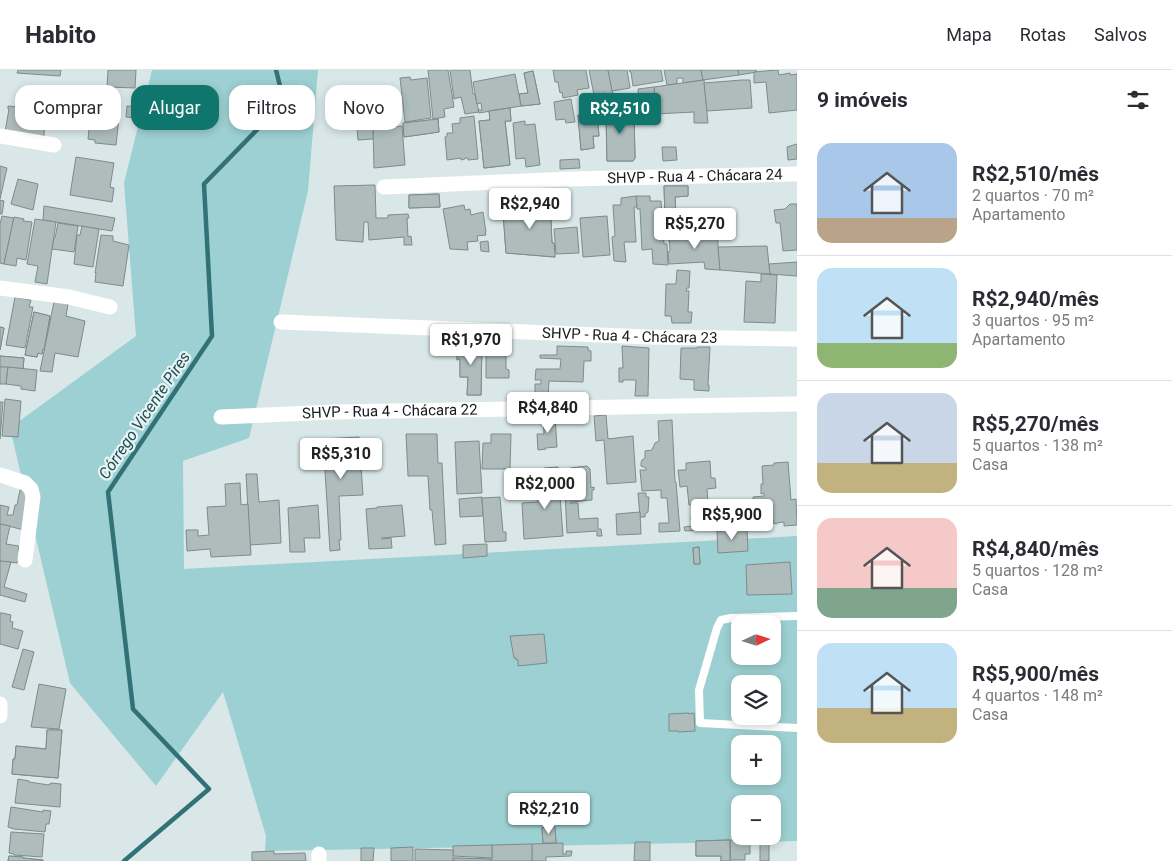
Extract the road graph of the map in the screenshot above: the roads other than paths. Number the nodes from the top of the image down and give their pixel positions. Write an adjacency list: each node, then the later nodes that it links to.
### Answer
1 (0, 136): 2 (street)
2 (54, 145)
3 (797, 174): 4 (street, SHVP - Rua 4 - Chácara 24)
4 (384, 187)
5 (0, 288): 6 (street)
6 (110, 307)
7 (282, 322): 8 (street, SHVP - Rua 4 - Chácara 23)
8 (797, 339)
9 (797, 404): 10 (street, SHVP - Rua 4 - Chácara 22)
10 (221, 418)
11 (0, 475): 12 (street)
12 (25, 560)
13 (797, 616): 16 (lane)
14 (0, 704): 15 (street)
15 (0, 716)
16 (797, 728)

